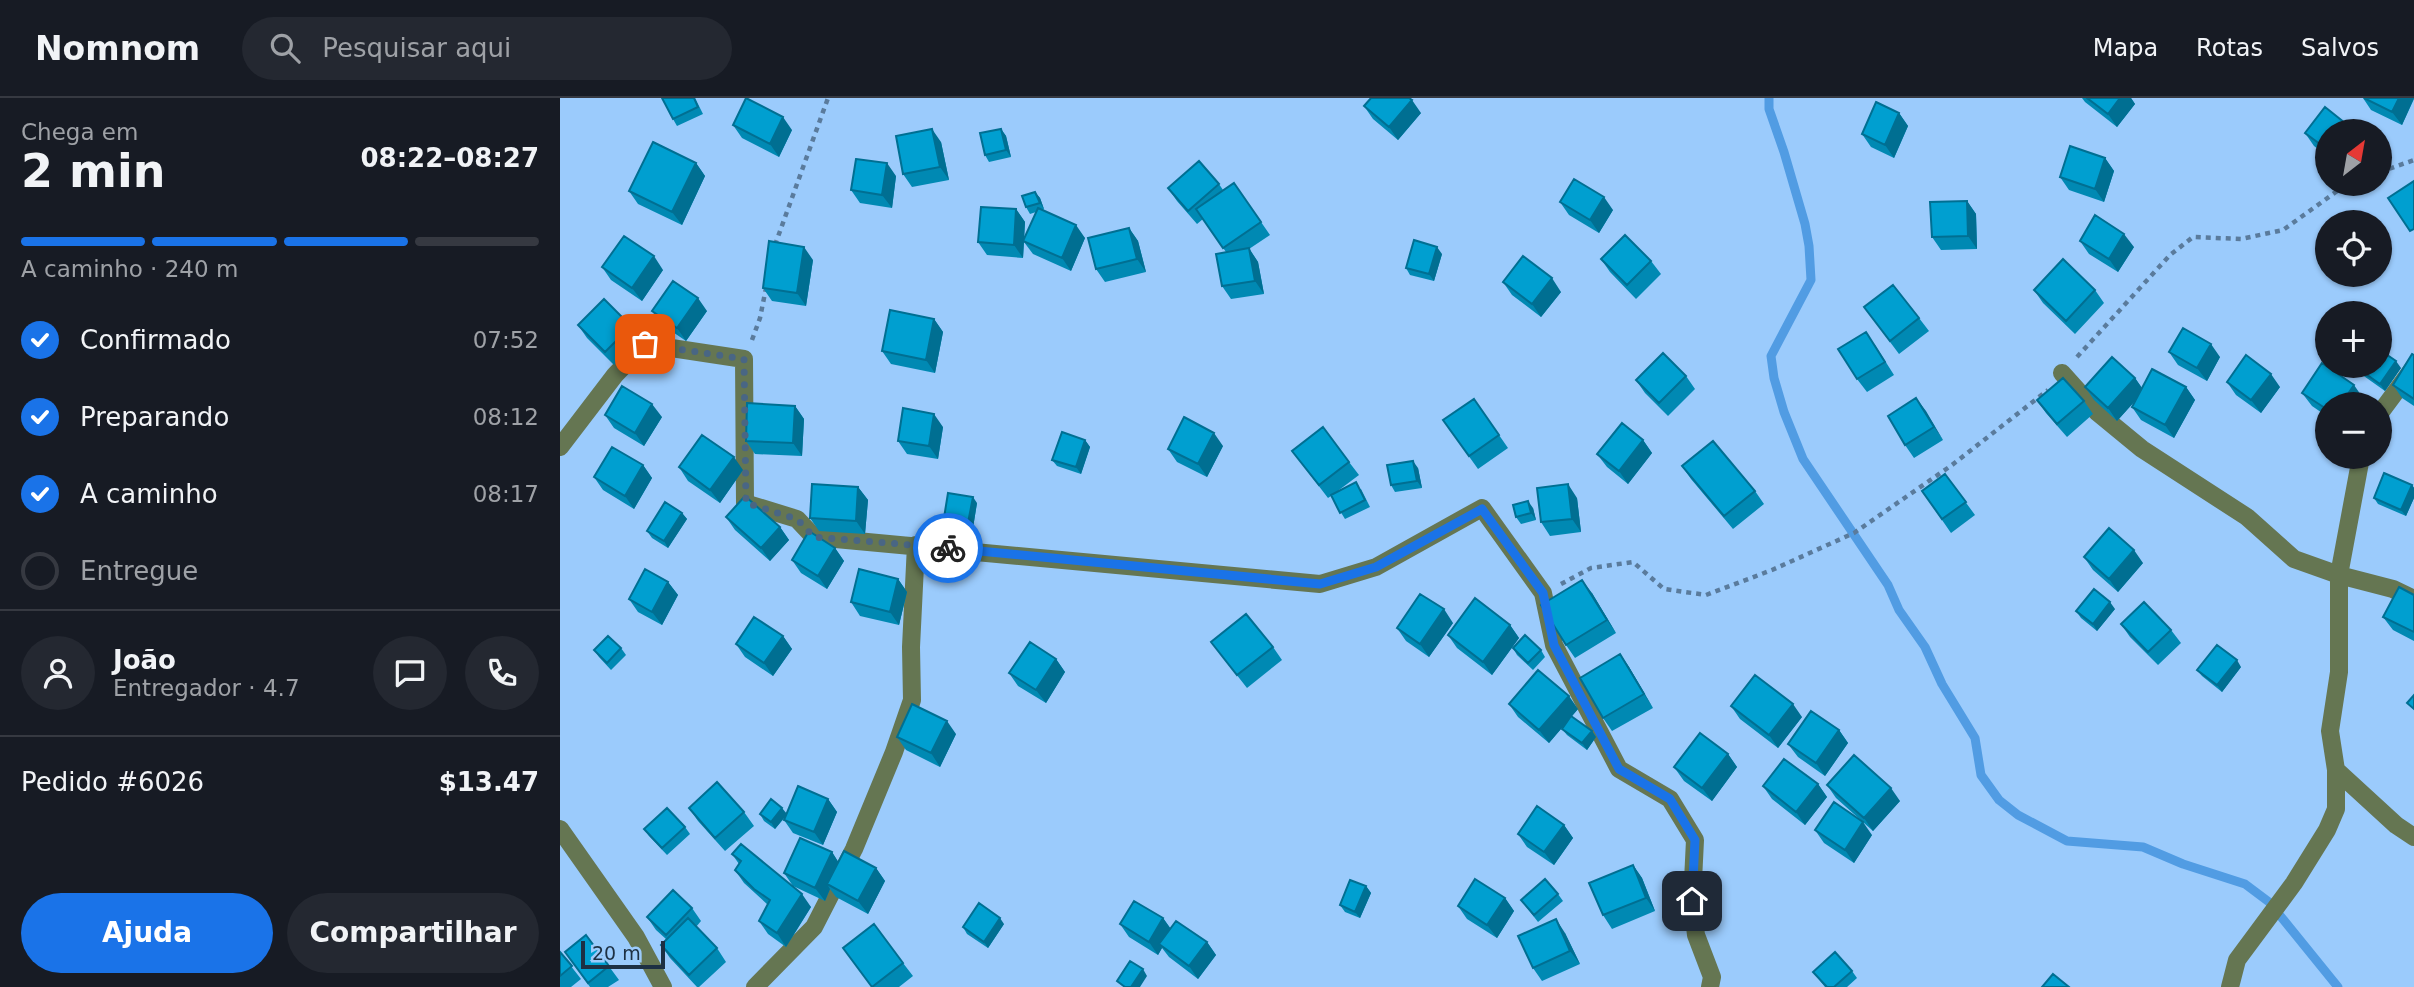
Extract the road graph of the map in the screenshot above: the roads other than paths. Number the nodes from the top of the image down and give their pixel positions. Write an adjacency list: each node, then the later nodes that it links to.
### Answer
1 (2414, 367): 3 (street)
2 (2062, 373): 7 (street)
3 (2392, 397)
4 (560, 447): 6 (street)
5 (2359, 469): 7 (street)
6 (916, 545): 13 (street); 14 (street)
7 (2339, 575): 8 (street); 9 (street)
8 (2414, 599)
9 (2336, 770): 11 (street); 15 (street)
10 (560, 829): 12 (street)
11 (2414, 837)
12 (663, 987)
13 (755, 987)
14 (1710, 987)
15 (2230, 987)

